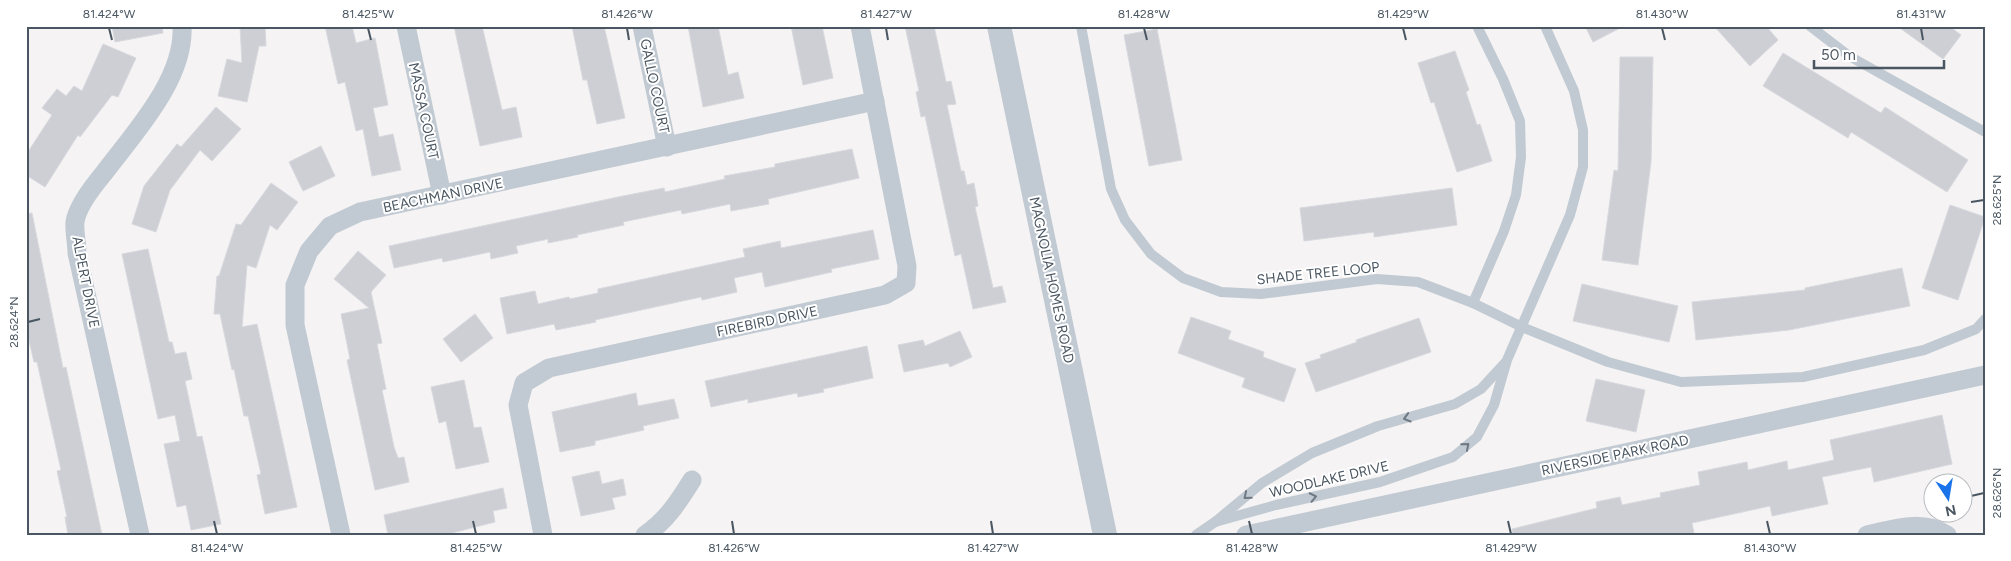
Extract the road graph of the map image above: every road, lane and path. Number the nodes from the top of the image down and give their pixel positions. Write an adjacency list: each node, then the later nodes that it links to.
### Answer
1 (182, 26): 21 (street, ALPERT DRIVE)
2 (406, 26): 13 (street, MASSA COURT)
3 (642, 26): 12 (street, GALLO COURT)
4 (860, 26): 10 (street, FIREBIRD DRIVE)
5 (999, 26): 25 (street, MAGNOLIA HOMES ROAD)
6 (1082, 26): 14 (lane, SHADE TREE LOOP)
7 (1477, 26): 14 (lane)
8 (1545, 26): 16 (lane, WOODLAKE DRIVE)
9 (1810, 26): 11 (lane)
10 (875, 101): 12 (street, BEACHMAN DRIVE); 23 (street, FIREBIRD DRIVE)
11 (1985, 132)
12 (667, 147): 13 (street, BEACHMAN DRIVE)
13 (442, 195): 22 (street, BEACHMAN DRIVE)
14 (1473, 303): 16 (lane, SHADE TREE LOOP)
15 (1985, 320): 16 (lane, SHADE TREE LOOP)
16 (1522, 326): 17 (lane, WOODLAKE DRIVE)
17 (1507, 360): 20 (lane, WOODLAKE DRIVE, one-way to 20); 20 (lane, WOODLAKE DRIVE, one-way to 17)
18 (1985, 375): 27 (street, RIVERSIDE PARK ROAD)
19 (692, 480): 24 (street)
20 (1216, 522): 26 (lane, WOODLAKE DRIVE)
21 (140, 535)
22 (341, 535)
23 (543, 535)
24 (645, 535)
25 (1105, 535)
26 (1196, 535)
27 (1246, 535)
28 (1867, 535): 29 (street)
29 (1947, 535)

